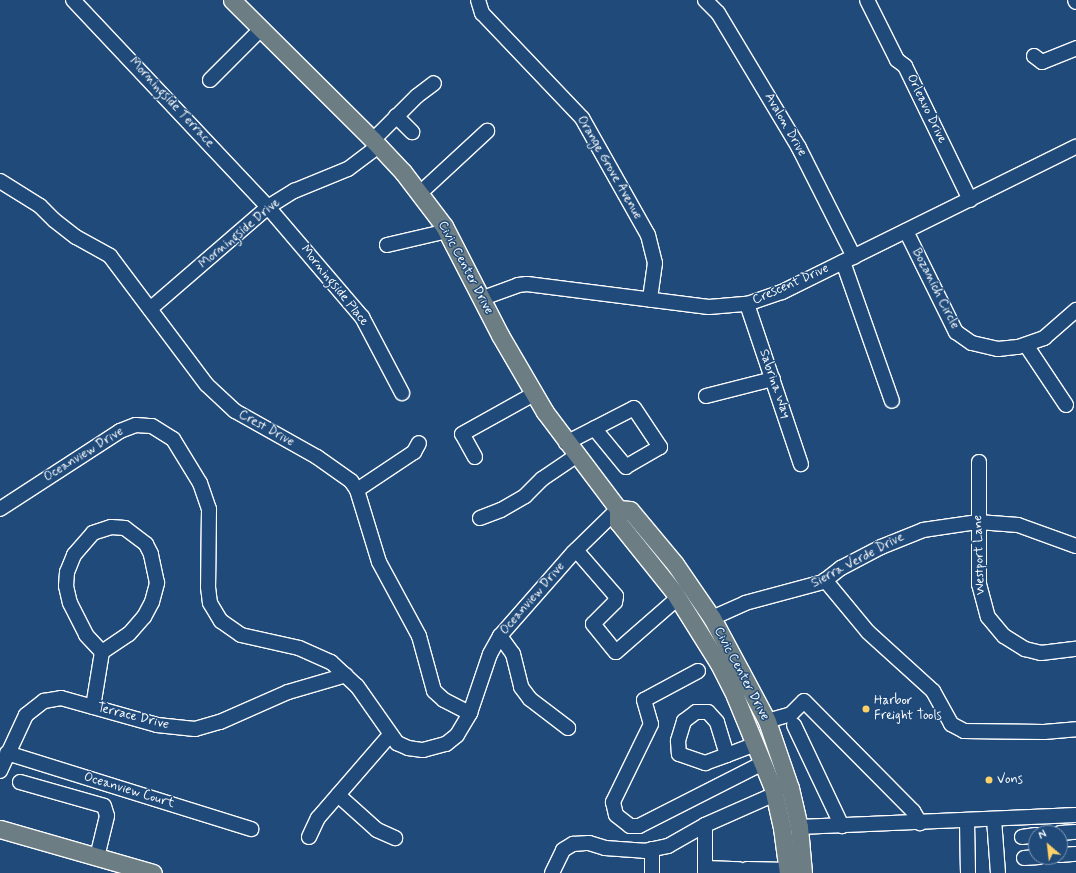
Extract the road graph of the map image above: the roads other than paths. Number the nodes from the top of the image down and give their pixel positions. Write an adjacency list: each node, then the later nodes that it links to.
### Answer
1 (73, 0): 19 (street, Morningside Terrace)
2 (232, 0): 6 (main road, Civic Center Drive)
3 (478, 0): 25 (street, Orange Grove Avenue)
4 (705, 0): 23 (street, Avalon Drive)
5 (867, 0): 18 (street, Orleavo Drive)
6 (261, 29): 9 (street); 14 (main road, Civic Center Drive)
7 (1076, 48): 8 (street)
8 (1034, 56)
9 (210, 80)
10 (434, 83): 11 (street, Morningside Drive)
11 (396, 116): 13 (street); 14 (street, Morningside Drive)
12 (487, 131): 17 (street)
13 (412, 132)
14 (375, 143): 17 (main road, Civic Center Drive); 19 (street, Morningside Drive)
15 (1076, 147): 18 (street, Crescent Drive)
16 (0, 181): 27 (street, Crest Drive)
17 (419, 194): 20 (main road, Civic Center Drive)
18 (970, 200): 21 (street, Crescent Drive)
19 (268, 207): 27 (street, Morningside Drive); 31 (street, Morningside Place)
20 (447, 231): 22 (street); 24 (main road, Civic Center Drive)
21 (906, 231): 23 (street, Crescent Drive); 29 (street, Bozanich Circle)
22 (387, 245)
23 (848, 260): 26 (street, Crescent Drive); 34 (street, Avalon Drive)
24 (483, 298): 25 (street, Crescent Drive); 32 (main road, Civic Center Drive)
25 (650, 300): 26 (street, Crescent Drive)
26 (747, 304): 30 (street, Sabrina Way)
27 (150, 309): 42 (street, Crest Drive)
28 (1076, 310): 29 (street, Bozanich Circle)
29 (1026, 344): 35 (street)
30 (773, 379): 33 (street); 41 (street, Sabrina Way)
31 (402, 393)
32 (534, 394): 38 (main road, Civic Center Drive); 39 (street)
33 (706, 396)
34 (892, 401)
35 (1066, 405)
36 (594, 428): 36 (street); 38 (street)
37 (419, 442): 42 (street)
38 (571, 449): 44 (main road, Civic Center Drive); 45 (street)
39 (475, 457)
40 (979, 462): 46 (street, Westport Lane)
41 (802, 464)
42 (357, 490): 58 (street, Crest Drive)
43 (0, 509): 56 (street, Oceanview Drive)
44 (618, 509): 48 (street, Oceanview Drive); 50 (main road, Civic Center Drive); 51 (main road, Civic Center Drive)
45 (480, 518)
46 (978, 522): 47 (street, Sierra Verde Drive); 49 (street, Sierra Verde Drive); 53 (street, Westport Lane)
47 (1076, 546)
48 (576, 550): 50 (street); 52 (street, Oceanview Drive)
49 (825, 580): 51 (street, Sierra Verde Drive); 62 (street)
50 (676, 595): 51 (main road); 64 (main road, Civic Center Drive)
51 (712, 618): 59 (main road, Civic Center Drive)
52 (500, 636): 58 (street, Oceanview Drive); 61 (street)
53 (1076, 649)
54 (102, 652): 54 (street); 57 (street)
55 (698, 671): 67 (street)
56 (346, 675): 57 (street, Terrace Drive); 63 (street, Oceanview Drive)
57 (93, 707): 65 (street, Terrace Drive)
58 (470, 713): 63 (street, Oceanview Drive)
59 (767, 721): 75 (street); 78 (main road, Civic Center Drive)
60 (794, 725): 77 (street)
61 (568, 728)
62 (1076, 729)
63 (390, 735): 71 (street)
64 (755, 744): 66 (street); 67 (main road, Civic Center Drive)
65 (7, 753): 68 (street, Terrace Drive); 80 (street, Oceanview Court)
66 (727, 755)
67 (762, 764): 70 (main road, Civic Center Drive)
68 (0, 771)
69 (20, 782): 85 (street)
70 (775, 794): 76 (street); 89 (main road, Civic Center Drive)
71 (338, 795): 81 (street); 82 (street)
72 (1076, 815): 73 (street)
73 (994, 819): 74 (street); 95 (street)
74 (967, 821): 75 (street); 94 (street)
75 (920, 823): 77 (street)
76 (705, 825): 84 (street); 88 (street)
77 (842, 826): 78 (street)
78 (799, 827): 89 (main road, Civic Center Drive)
79 (0, 829): 85 (main road)
80 (251, 829)
81 (309, 837)
82 (395, 838)
83 (0, 839): 90 (main road)
84 (652, 849): 92 (street); 93 (street)
85 (97, 857): 91 (main road)
86 (1024, 858): 87 (street)
87 (1028, 858)
88 (705, 871): 89 (street)
89 (793, 872)
90 (120, 873)
91 (153, 873)
92 (552, 873)
93 (652, 873)
94 (968, 873)
95 (998, 873)

